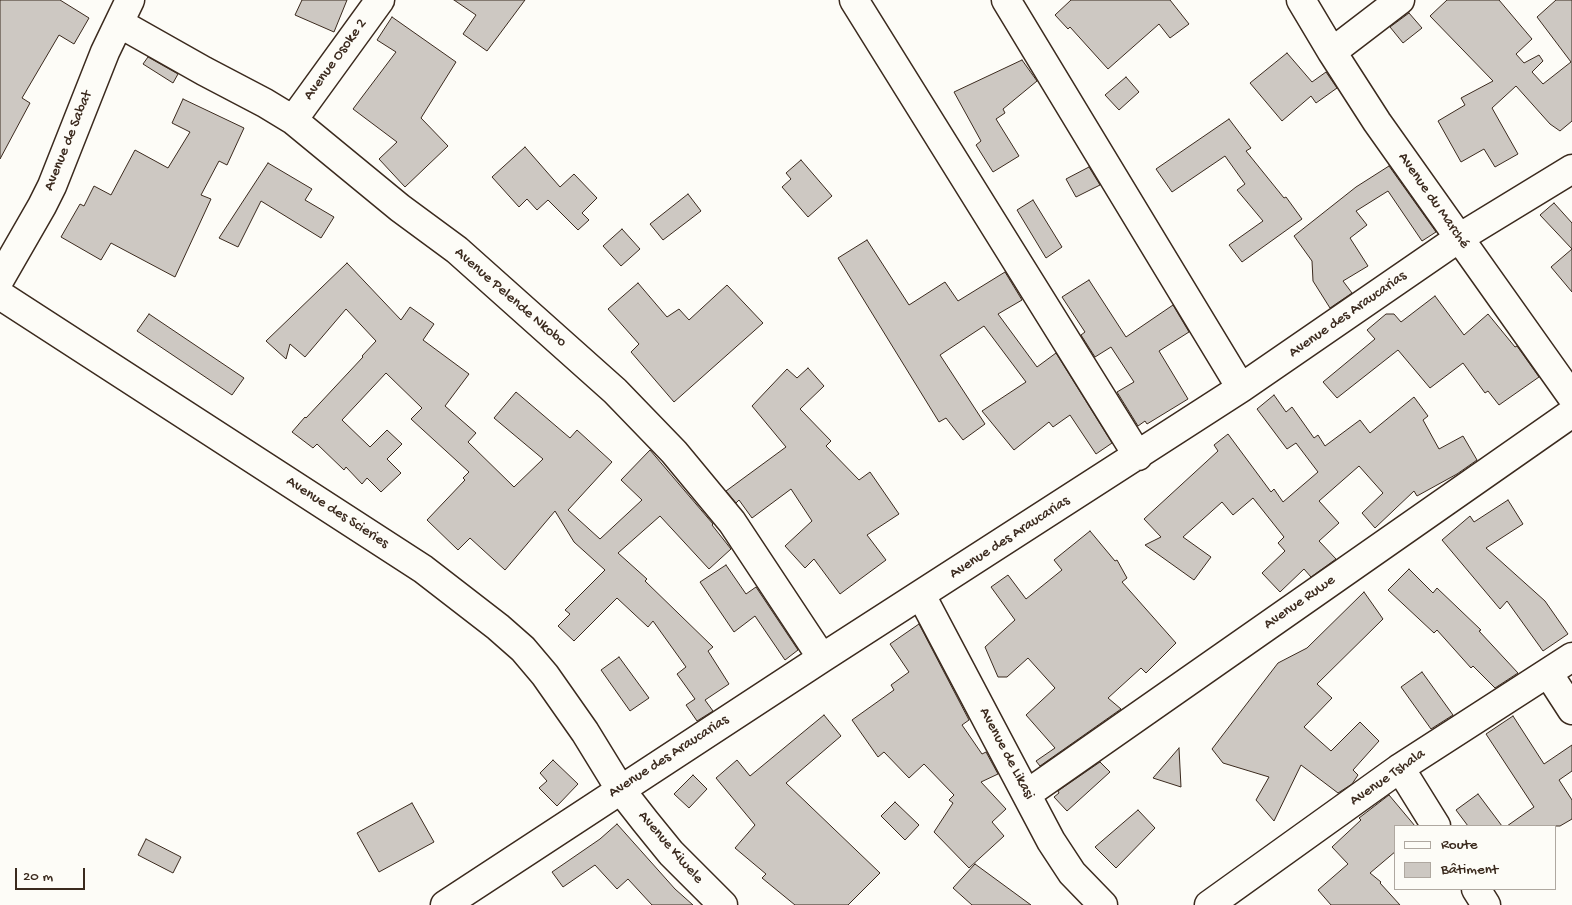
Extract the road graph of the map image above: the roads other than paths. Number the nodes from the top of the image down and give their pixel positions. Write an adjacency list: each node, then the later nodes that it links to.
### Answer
1 (380, 0): 8 (street, Avenue Osoke 2)
2 (854, 0): 16 (street)
3 (1006, 0): 13 (street)
4 (1301, 0): 7 (street, Avenue du Marché)
5 (1400, 0): 7 (street)
6 (125, 12): 8 (street, Avenue Pelende Nkobo); 11 (street, Avenue de Sabat)
7 (1332, 52): 10 (street, Avenue du Marché)
8 (293, 120): 19 (street, Avenue Pelende Nkobo)
9 (1572, 169): 10 (street, Avenue des Araucarias)
10 (1459, 238): 13 (street, Avenue des Araucarias); 14 (street, Avenue du Marché)
11 (0, 279)
12 (0, 295): 23 (street, Avenue des Scieries)
13 (1241, 388): 16 (street, Avenue des Araucarias)
14 (1572, 397)
15 (1572, 413): 24 (street, Avenue Ruwe)
16 (1138, 456): 17 (street, Avenue des Araucarias)
17 (921, 595): 19 (street, Avenue des Araucarias); 24 (street, Avenue de Likasi)
18 (1572, 657): 20 (street, Avenue Tshala)
19 (822, 658): 23 (street, Avenue des Araucarias)
20 (1548, 673): 21 (street); 22 (street, Avenue Tshala)
21 (1572, 710)
22 (1400, 768): 25 (street); 30 (street, Avenue Tshala)
23 (620, 789): 27 (street, Avenue des Araucarias); 28 (street, Avenue Kiwele)
24 (1028, 794): 29 (street, Avenue de Likasi)
25 (1435, 825)
26 (1477, 890): 31 (street)
27 (446, 905)
28 (723, 905)
29 (1103, 905)
30 (1209, 905)
31 (1486, 905)

